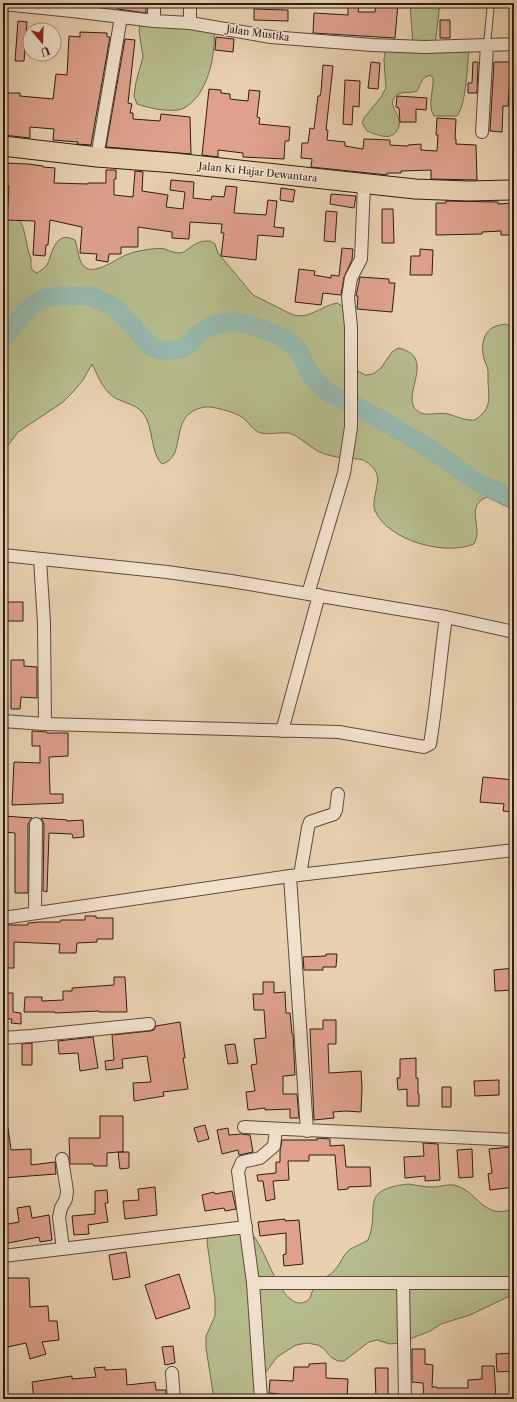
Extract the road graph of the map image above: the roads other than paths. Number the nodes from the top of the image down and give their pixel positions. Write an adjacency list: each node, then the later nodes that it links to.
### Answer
1 (154, 3): 7 (street)
2 (190, 3): 8 (street)
3 (492, 3): 10 (lane)
4 (3, 4): 5 (street, Jalan Mustika)
5 (73, 7): 6 (street, Jalan Mustika)
6 (121, 17): 7 (street, Jalan Mustika); 13 (street)
7 (154, 21): 8 (street, Jalan Mustika)
8 (190, 23): 10 (street, Jalan Mustika)
9 (514, 44): 10 (street, Jalan Mustika)
10 (487, 45): 11 (street)
11 (482, 132)
12 (3, 146): 13 (main road, Jalan Ki Hajar Dewantara)
13 (97, 157): 14 (main road, Jalan Ki Hajar Dewantara)
14 (364, 184): 15 (main road, Jalan Ki Hajar Dewantara); 18 (street)
15 (514, 190)
16 (3, 555): 17 (street)
17 (40, 559): 18 (street); 22 (street)
18 (314, 594): 19 (street); 23 (street)
19 (446, 617): 20 (street); 23 (street)
20 (514, 632)
21 (3, 721): 22 (street)
22 (45, 724): 23 (street)
23 (282, 731)
24 (338, 794): 27 (street)
25 (36, 824): 28 (street)
26 (514, 850): 27 (street)
27 (295, 875): 28 (street); 34 (street)
28 (35, 913): 29 (street)
29 (3, 918)
30 (149, 1024): 31 (street)
31 (3, 1038)
32 (244, 1127): 33 (street)
33 (276, 1129): 34 (street); 37 (street)
34 (307, 1131): 35 (street)
35 (514, 1140)
36 (62, 1159): 38 (street)
37 (246, 1227): 38 (street); 40 (street)
38 (63, 1250): 39 (street)
39 (3, 1256)
40 (253, 1283): 41 (street); 45 (street)
41 (403, 1283): 42 (street); 46 (street)
42 (514, 1283)
43 (172, 1373): 44 (street)
44 (174, 1399)
45 (261, 1399)
46 (405, 1399)

